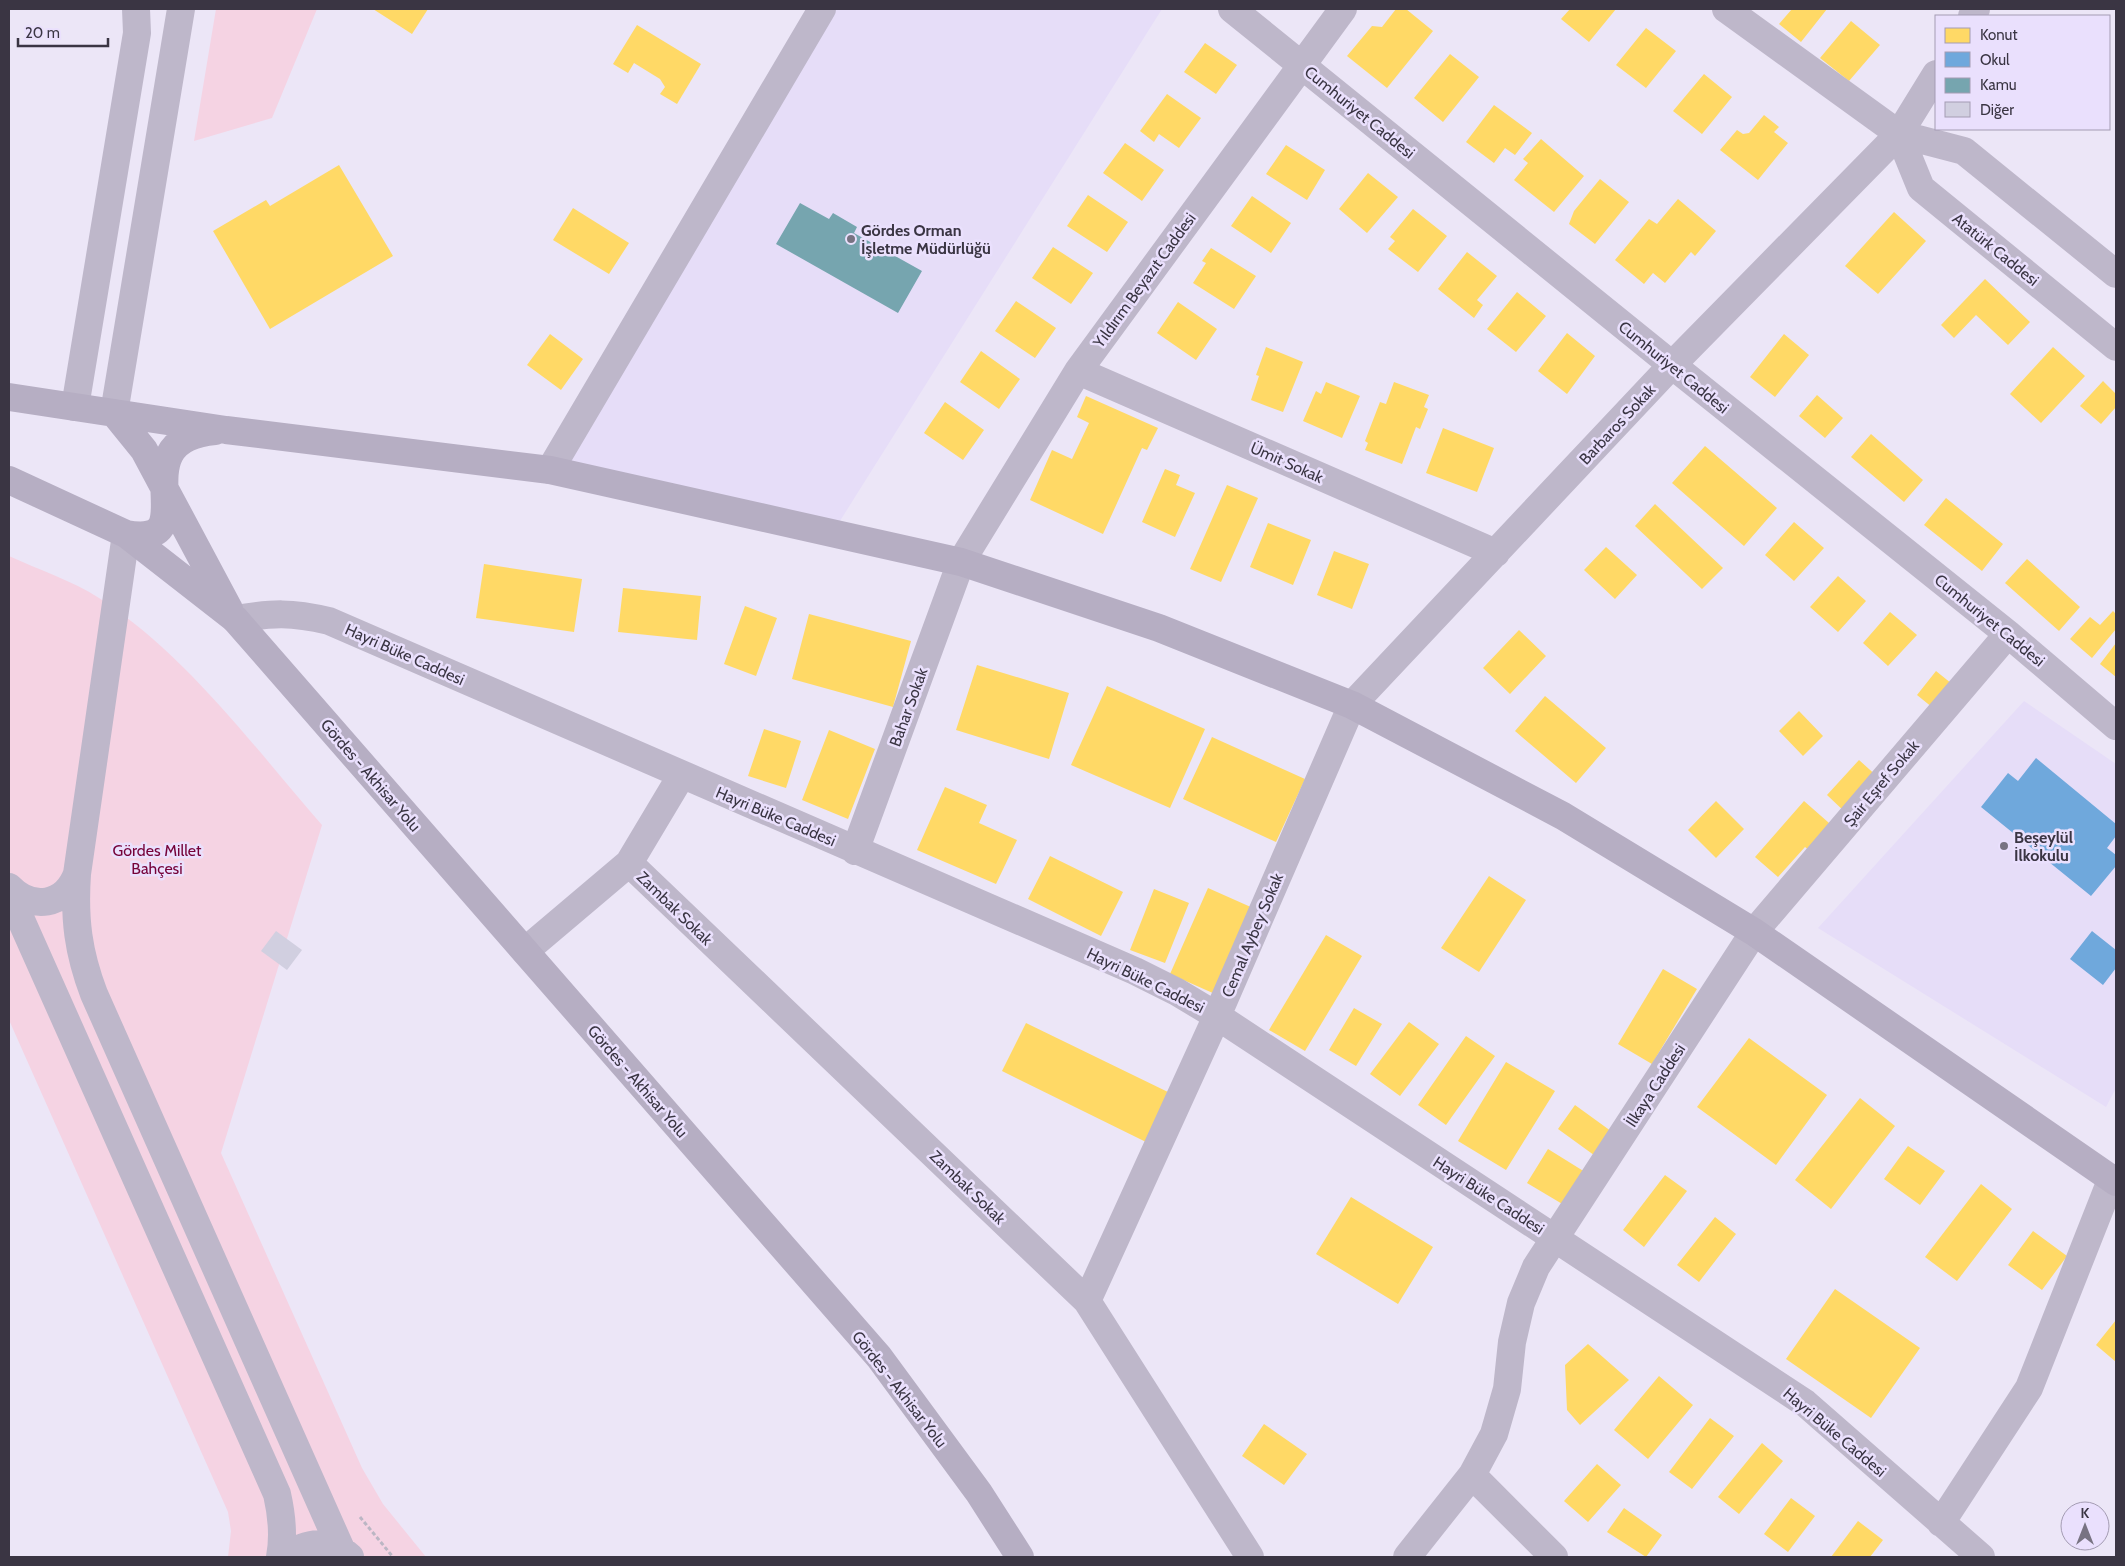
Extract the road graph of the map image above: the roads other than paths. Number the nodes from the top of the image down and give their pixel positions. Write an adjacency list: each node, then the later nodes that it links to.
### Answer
1 (136, 9): 16 (street)
2 (181, 9): 17 (street)
3 (822, 9): 20 (street)
4 (1232, 9): 7 (street, Cumhuriyet Caddesi)
5 (1343, 9): 7 (street, Yıldırım Beyazıt Caddesi)
6 (1726, 9): 9 (street)
7 (1302, 65): 12 (street, Cumhuriyet Caddesi); 13 (street, Yıldırım Beyazıt Caddesi)
8 (1935, 76): 9 (street, Barbaros Sokak)
9 (1899, 134): 10 (street); 11 (street, Atatürk Caddesi); 12 (street, Barbaros Sokak)
10 (2116, 274)
11 (2116, 347)
12 (1672, 365): 24 (street, Barbaros Sokak); 27 (street, Cumhuriyet Caddesi)
13 (1078, 371): 24 (street, Ümit Sokak); 25 (street, Yıldırım Beyazıt Caddesi)
14 (9, 397): 15 (main road)
15 (45, 402): 16 (main road); 18 (main road)
16 (76, 407): 17 (main road)
17 (114, 413): 19 (main road); 22 (main road, Gördes - Akhisar Yolu)
18 (9, 418)
19 (226, 430): 20 (main road); 22 (main road, Gördes - Akhisar Yolu)
20 (550, 470): 25 (main road)
21 (9, 480): 23 (main road, Gördes - Akhisar Yolu)
22 (164, 489): 23 (main road, Gördes - Akhisar Yolu); 26 (main road, Gördes - Akhisar Yolu)
23 (126, 534): 26 (main road, Gördes - Akhisar Yolu); 33 (street)
24 (1496, 553): 28 (street, Barbaros Sokak)
25 (960, 562): 28 (main road); 31 (street, Bahar Sokak)
26 (235, 619): 30 (street, Hayri Büke Caddesi); 37 (main road, Gördes - Akhisar Yolu)
27 (2008, 634): 29 (street, Cumhuriyet Caddesi); 36 (street, Şair Eşref Sokak)
28 (1352, 704): 36 (main road); 38 (street, Cemal Aybey Sokak)
29 (2116, 726)
30 (682, 776): 31 (street, Hayri Büke Caddesi); 32 (street)
31 (855, 850): 38 (street, Hayri Büke Caddesi)
32 (628, 864): 37 (street); 41 (street, Zambak Sokak)
33 (77, 874): 34 (street); 44 (street)
34 (9, 887)
35 (9, 893): 45 (street)
36 (1754, 932): 39 (main road); 40 (street, İlkaya Caddesi)
37 (525, 951): 47 (main road, Gördes - Akhisar Yolu)
38 (1218, 1016): 40 (street, Hayri Büke Caddesi); 41 (street, Cemal Aybey Sokak)
39 (2114, 1180): 43 (street)
40 (1555, 1238): 42 (street, İlkaya Caddesi); 43 (street, Hayri Büke Caddesi)
41 (1087, 1301): 48 (street, Zambak Sokak)
42 (1472, 1476): 49 (street, İlkaya Caddesi); 50 (street)
43 (1941, 1523): 51 (street, Hayri Büke Caddesi)
44 (346, 1553): 46 (street)
45 (280, 1557)
46 (286, 1557)
47 (1020, 1557)
48 (1250, 1557)
49 (1407, 1557)
50 (1554, 1557)
51 (1982, 1557)

